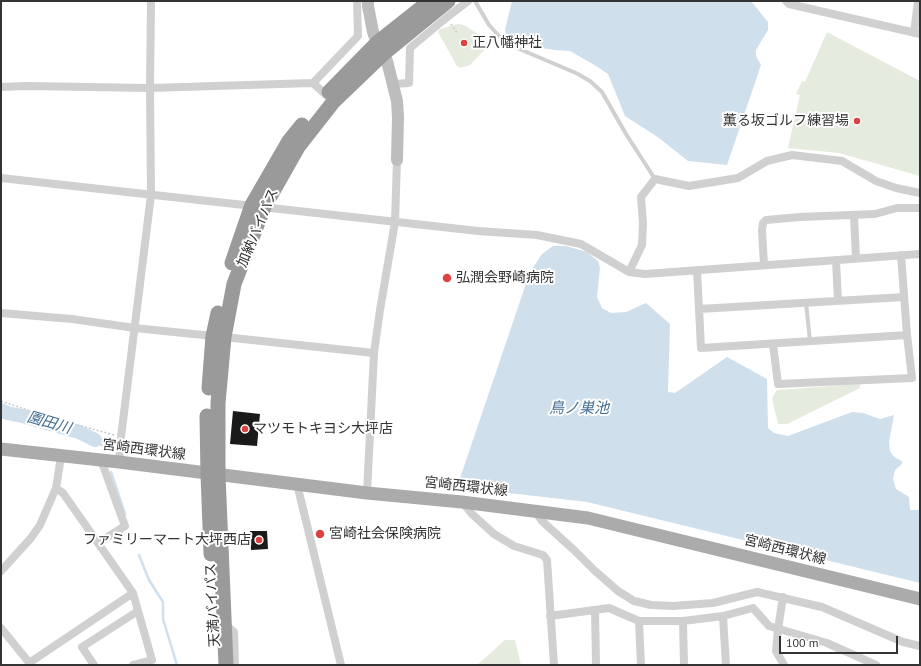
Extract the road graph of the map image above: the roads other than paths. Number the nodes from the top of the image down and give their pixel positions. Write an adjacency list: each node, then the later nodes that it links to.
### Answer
1 (151, 1): 15 (street)
2 (357, 1): 12 (street)
3 (368, 1): 11 (street)
4 (430, 1): 11 (highway, 加納バイパス)
5 (448, 1): 11 (highway, 加納バイパス)
6 (468, 1): 13 (street)
7 (475, 1): 19 (lane)
8 (786, 1): 10 (street)
9 (918, 1): 10 (street)
10 (917, 33)
11 (380, 49): 13 (street); 16 (highway, 加納バイパス); 22 (highway, 加納バイパス)
12 (313, 83): 15 (street); 16 (street)
13 (394, 84): 17 (street)
14 (1, 87): 15 (street)
15 (150, 88): 21 (street)
16 (326, 95): 22 (highway, 加納バイパス)
17 (397, 160): 25 (street)
18 (1, 178): 21 (street)
19 (654, 179): 20 (street); 32 (street)
20 (920, 193)
21 (151, 195): 22 (street); 38 (street)
22 (258, 206): 25 (street); 40 (highway, 加納バイパス)
23 (920, 208): 24 (street)
24 (854, 216): 28 (street); 30 (street)
25 (395, 222): 32 (street); 43 (street)
26 (920, 254): 27 (street)
27 (901, 255): 28 (street); 33 (street)
28 (856, 258): 29 (street)
29 (836, 260): 30 (street); 34 (street)
30 (764, 265): 31 (street)
31 (697, 270): 32 (street); 36 (street)
32 (629, 272)
33 (904, 297): 34 (street); 39 (street)
34 (838, 301): 35 (street)
35 (806, 303): 36 (street); 41 (lane)
36 (699, 309): 42 (street)
37 (1, 312): 38 (street)
38 (135, 328): 40 (street); 47 (street)
39 (907, 335): 41 (street); 42 (street)
40 (219, 337): 43 (street); 48 (highway, 加納バイパス)
41 (810, 341): 42 (street)
42 (774, 344)
43 (374, 352): 51 (street)
44 (1, 449): 45 (main road, 宮崎西環状線)
45 (61, 456): 46 (main road, 宮崎西環状線); 50 (street)
46 (101, 460): 47 (main road, 宮崎西環状線); 54 (street)
47 (119, 462): 48 (main road, 宮崎西環状線)
48 (213, 475): 49 (main road, 宮崎西環状線); 65 (highway, 天満バイパス); 73 (highway, 天満バイパス)
49 (297, 484): 51 (main road, 宮崎西環状線); 76 (street)
50 (56, 488): 54 (street); 55 (street)
51 (367, 493): 52 (main road, 宮崎西環状線)
52 (462, 502): 53 (main road, 宮崎西環状線); 61 (street)
53 (535, 511): 57 (street); 58 (main road, 宮崎西環状線)
54 (98, 543): 56 (street)
55 (1, 571)
56 (133, 593): 60 (street); 69 (street)
57 (783, 597): 67 (street); 68 (street)
58 (920, 599)
59 (595, 610): 61 (street); 63 (street); 78 (street)
60 (138, 611): 71 (street); 72 (street)
61 (550, 616): 77 (street)
62 (723, 616): 64 (street); 67 (street); 81 (street)
63 (639, 621): 64 (street); 79 (street)
64 (683, 621): 80 (street)
65 (224, 623): 74 (highway, 天満バイパス); 75 (street)
66 (1, 628): 69 (street)
67 (778, 629): 70 (street); 82 (street)
68 (920, 646)
69 (30, 664)
70 (781, 664)
71 (94, 665)
72 (133, 665)
73 (216, 665)
74 (226, 665)
75 (235, 665)
76 (341, 665)
77 (554, 665)
78 (596, 665)
79 (641, 665)
80 (684, 665)
81 (726, 665)
82 (876, 665)

